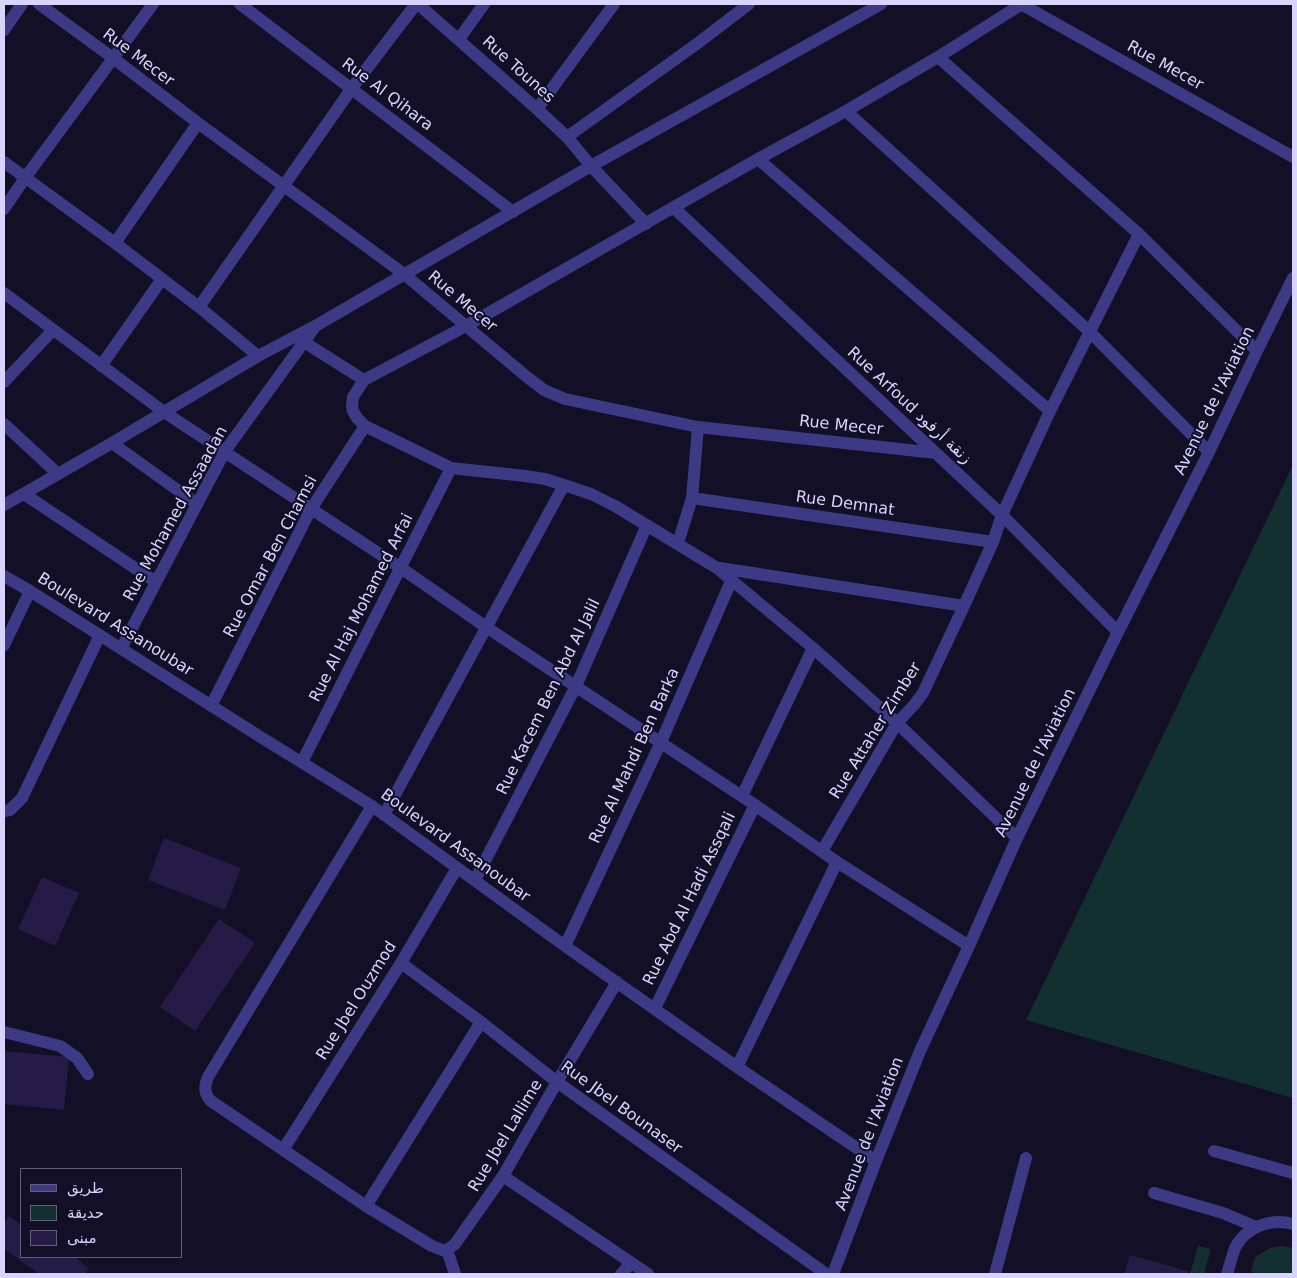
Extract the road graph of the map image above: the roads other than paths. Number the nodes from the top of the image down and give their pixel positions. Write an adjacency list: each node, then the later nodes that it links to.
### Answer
1 (22, 4): 11 (street)
2 (39, 4): 14 (street, Rue Mecer)
3 (153, 4): 14 (street)
4 (240, 4): 15 (street, Rue Al Qihara)
5 (417, 4): 12 (street, Rue Tounes); 15 (street)
6 (484, 4): 12 (street)
7 (614, 4): 16 (street)
8 (749, 4): 19 (street)
9 (881, 4): 23 (street)
10 (1021, 4): 13 (street); 20 (street, Rue Mecer)
11 (4, 30)
12 (459, 39): 16 (street, Rue Tounes)
13 (938, 57): 17 (street); 30 (street)
14 (113, 58): 18 (street, Rue Mecer); 24 (street)
15 (352, 88): 25 (street); 28 (street, Rue Al Qihara)
16 (537, 109): 19 (street, Rue Tounes)
17 (846, 110): 21 (street); 40 (street)
18 (198, 123): 25 (street, Rue Mecer); 31 (street)
19 (567, 137): 23 (street, Rue Tounes)
20 (1293, 157)
21 (758, 159): 26 (street); 47 (street)
22 (4, 162): 24 (street)
23 (591, 166): 28 (street); 29 (street)
24 (25, 178): 27 (street); 31 (street)
25 (284, 187): 32 (street, Rue Mecer); 36 (street)
26 (674, 208): 29 (street); 55 (street, Rue Arfoud زنقة أرفود)
27 (4, 209)
28 (513, 212): 32 (street)
29 (646, 224): 38 (street)
30 (1139, 234): 40 (street, Rue Attaher Zimber); 42 (street)
31 (115, 243): 34 (street)
32 (404, 274): 37 (street); 38 (street, Rue Mecer)
33 (1293, 278): 42 (street, Avenue de l'Aviation)
34 (162, 279): 36 (street); 44 (street)
35 (4, 293): 39 (street)
36 (199, 307): 43 (street)
37 (317, 325): 41 (street, Rue Mohamed Assaadan); 43 (street)
38 (466, 326): 45 (street); 51 (street, Rue Mecer)
39 (53, 330): 44 (street); 46 (street)
40 (1089, 331): 47 (street, Rue Attaher Zimber); 54 (street)
41 (304, 342): 45 (street); 53 (street, Rue Mohamed Assaadan)
42 (1257, 351): 54 (street, Avenue de l'Aviation)
43 (258, 356): 48 (street)
44 (101, 366): 48 (street)
45 (364, 380): 50 (street)
46 (4, 382)
47 (1050, 411): 64 (street, Rue Attaher Zimber)
48 (164, 412): 52 (street); 53 (street)
49 (4, 424): 57 (street)
50 (365, 426): 56 (street); 63 (street, Rue Omar Ben Chamsi)
51 (698, 427): 55 (street, Rue Mecer); 60 (street)
52 (112, 443): 57 (street); 61 (street)
53 (225, 452): 61 (street, Rue Mohamed Assaadan); 63 (street)
54 (1209, 452): 76 (street, Avenue de l'Aviation)
55 (936, 453): 64 (street, Rue Arfoud زنقة أرفود)
56 (451, 468): 58 (street); 68 (street, Rue Al Haj Mohamed Arfai)
57 (58, 474): 59 (street)
58 (564, 485): 65 (street); 75 (street)
59 (24, 494): 62 (street); 72 (street)
60 (692, 498): 66 (street, Rue Demnat); 67 (street)
61 (198, 504): 72 (street, Rue Mohamed Assaadan)
62 (4, 505)
63 (311, 509): 68 (street); 82 (street, Rue Omar Ben Chamsi)
64 (1002, 515): 66 (street, Rue Attaher Zimber); 76 (street, Rue Arfoud زنقة أرفود)
65 (647, 525): 67 (street); 81 (street, Rue Kacem Ben Abd Al Jalil)
66 (993, 542): 74 (street, Rue Attaher Zimber)
67 (678, 543): 69 (street)
68 (401, 568): 75 (street); 85 (street, Rue Al Haj Mohamed Arfai)
69 (717, 568): 71 (street); 74 (street)
70 (4, 576): 73 (street, Boulevard Assanoubar)
71 (732, 579): 79 (street); 84 (street, Rue Al Mahdi Ben Barka)
72 (156, 582): 80 (street, Rue Mohamed Assaadan)
73 (30, 591): 77 (street, Boulevard Assanoubar); 78 (street)
74 (964, 606): 83 (street, Rue Attaher Zimber)
75 (486, 627): 81 (street); 90 (street)
76 (1118, 632): 91 (street, Avenue de l'Aviation)
77 (100, 635): 80 (street, Boulevard Assanoubar); 89 (street)
78 (4, 645)
79 (813, 648): 83 (street); 86 (street, Rue Abd Al Hadi Assqali)
80 (121, 649): 82 (street, Boulevard Assanoubar)
81 (576, 686): 84 (street); 95 (street, Rue Kacem Ben Abd Al Jalil)
82 (211, 706): 85 (street, Boulevard Assanoubar)
83 (897, 723): 91 (street); 92 (street, Rue Attaher Zimber)
84 (661, 742): 86 (street); 96 (street, Rue Al Mahdi Ben Barka)
85 (302, 762): 88 (street, Boulevard Assanoubar)
86 (742, 796): 87 (street)
87 (755, 805): 92 (street); 100 (street, Rue Abd Al Hadi Assqali)
88 (372, 806): 90 (street, Boulevard Assanoubar); 106 (street)
89 (4, 811)
90 (384, 815): 94 (street, Boulevard Assanoubar)
91 (1017, 838): 97 (street, Avenue de l'Aviation)
92 (822, 851): 93 (street)
93 (837, 862): 97 (street); 103 (street)
94 (457, 868): 95 (street, Boulevard Assanoubar); 98 (street, Rue Jbel Ouzmod)
95 (475, 880): 96 (street, Boulevard Assanoubar)
96 (565, 946): 99 (street, Boulevard Assanoubar)
97 (969, 946): 109 (street, Avenue de l'Aviation)
98 (401, 964): 101 (street, Rue Jbel Bounaser); 106 (street, Rue Jbel Ouzmod)
99 (617, 982): 100 (street, Boulevard Assanoubar); 105 (street, Rue Jbel Lallime)
100 (655, 1008): 103 (street, Boulevard Assanoubar)
101 (481, 1022): 105 (street, Rue Jbel Bounaser); 113 (street)
102 (4, 1032): 104 (street)
103 (737, 1067): 109 (street, Boulevard Assanoubar)
104 (88, 1074)
105 (557, 1082): 111 (street, Rue Jbel Lallime); 121 (street, Rue Jbel Bounaser)
106 (282, 1150): 113 (street)
107 (1214, 1151): 110 (street)
108 (1026, 1158): 123 (street)
109 (876, 1161): 122 (street, Avenue de l'Aviation)
110 (1293, 1173)
111 (503, 1176): 116 (street, Rue Jbel Lallime); 117 (street)
112 (1154, 1193): 115 (street)
113 (366, 1206): 116 (street)
114 (1293, 1224): 115 (street)
115 (1256, 1227): 124 (street)
116 (447, 1250): 118 (street)
117 (631, 1263): 119 (street); 120 (street)
118 (455, 1274)
119 (621, 1274)
120 (648, 1274)
121 (826, 1274)
122 (833, 1274)
123 (995, 1274)
124 (1227, 1274)

